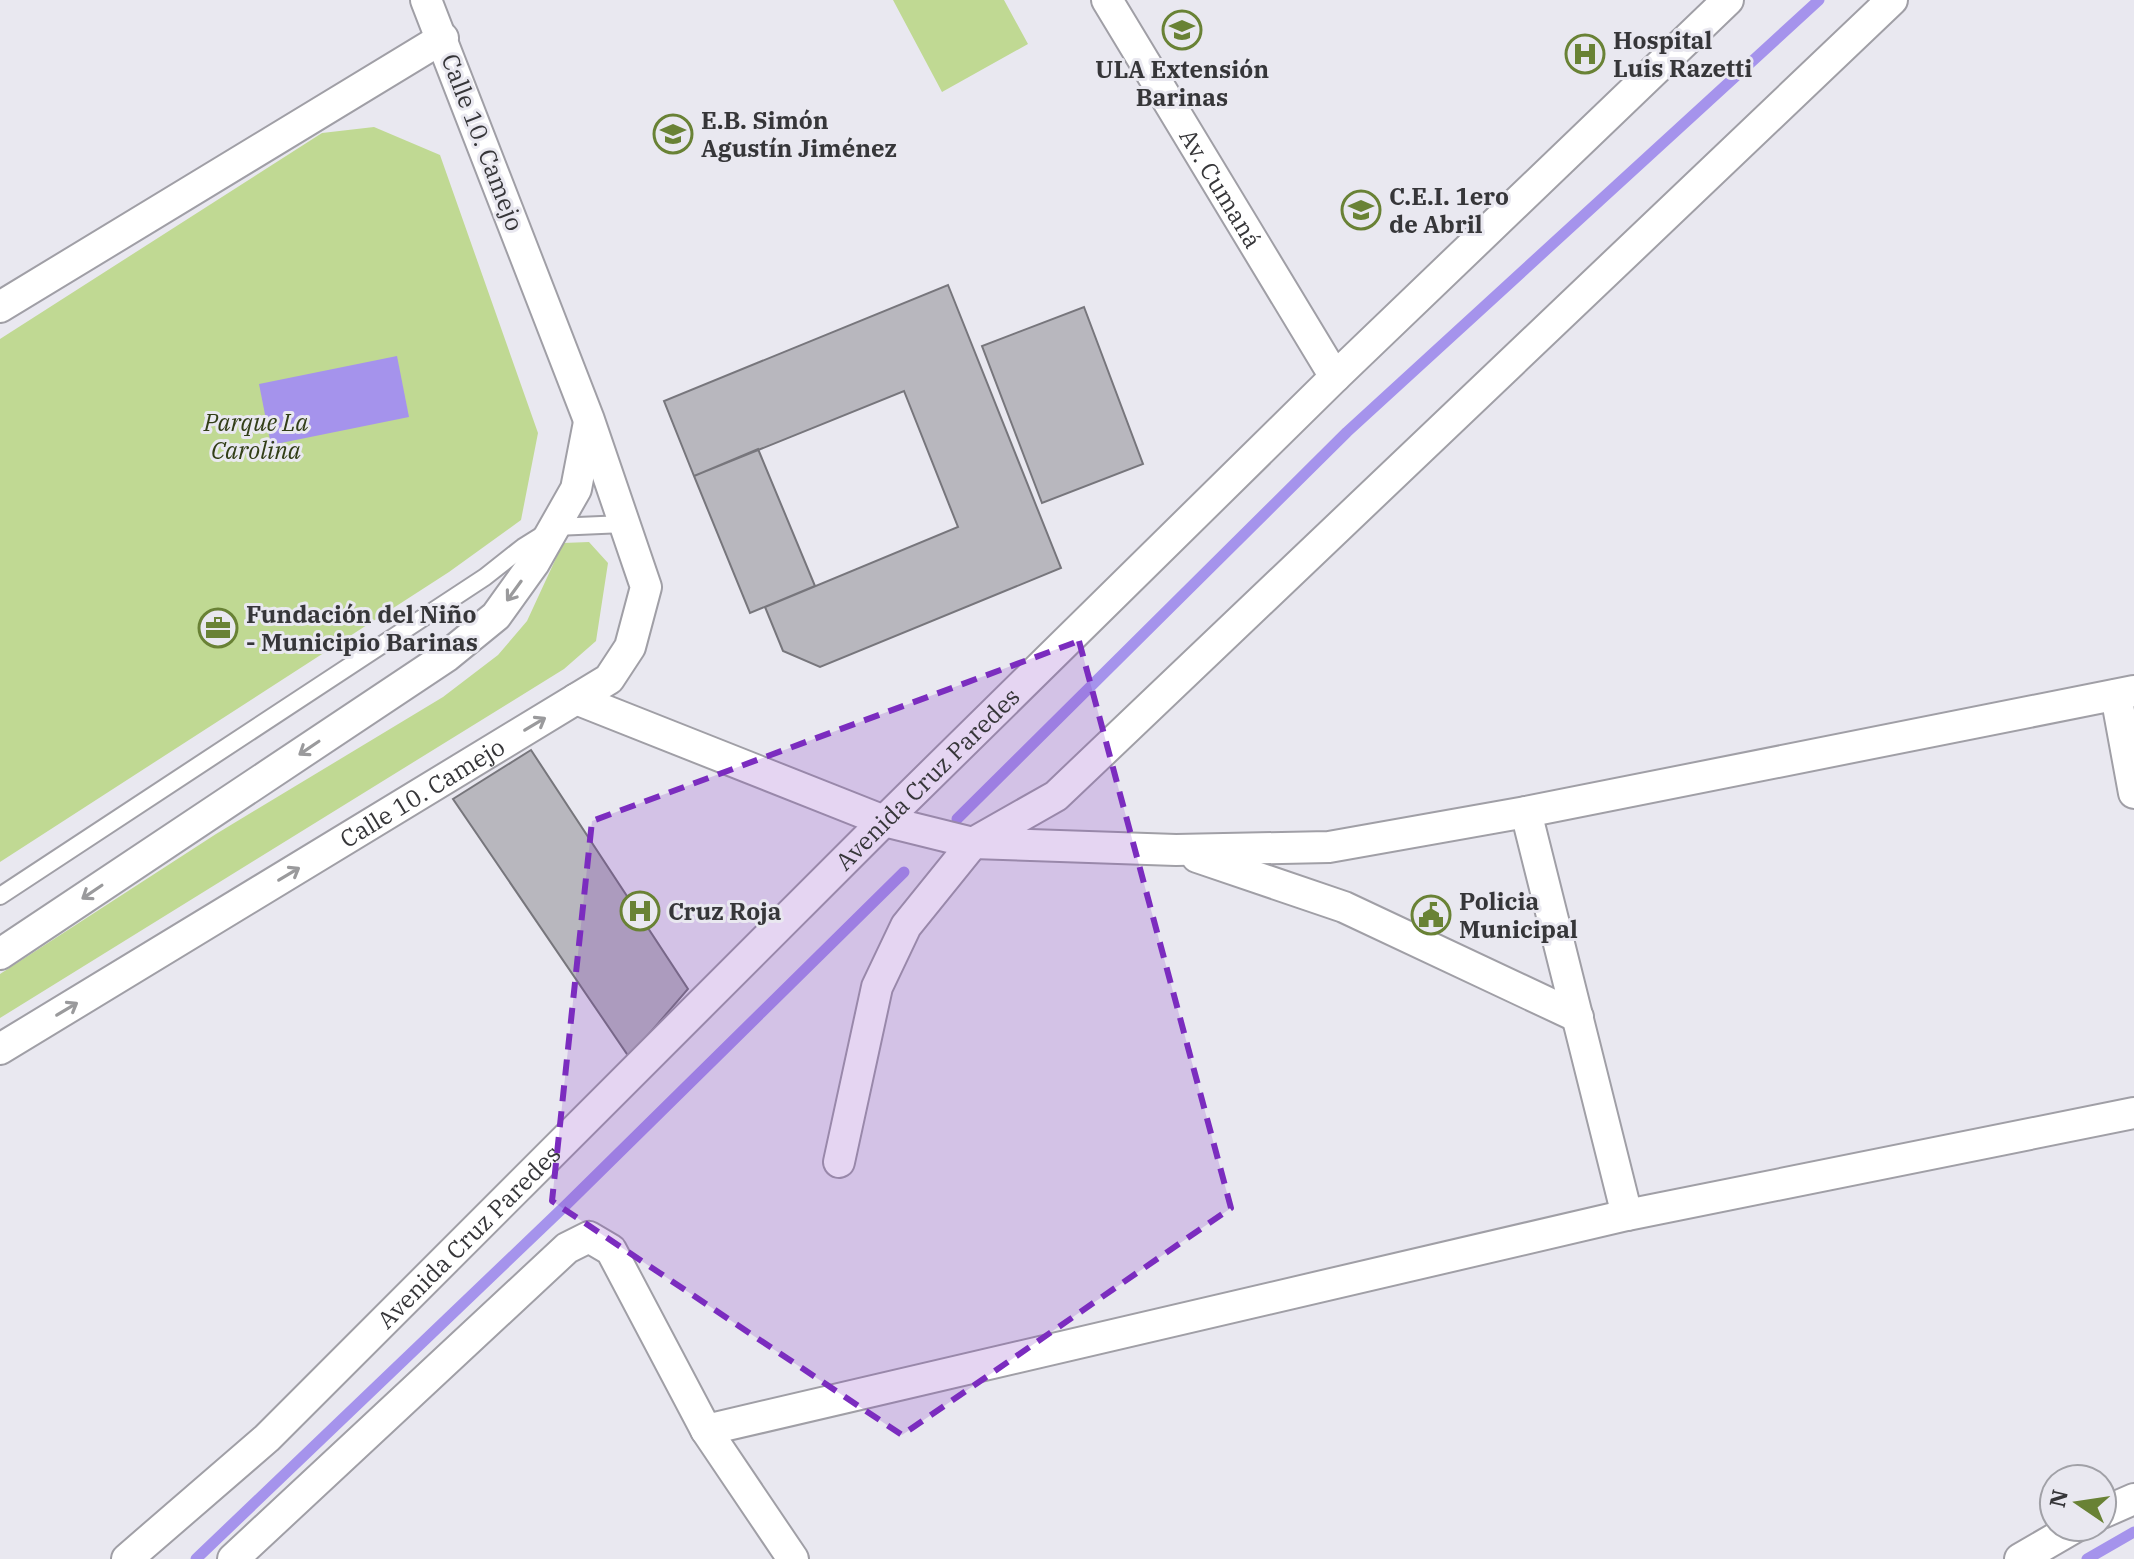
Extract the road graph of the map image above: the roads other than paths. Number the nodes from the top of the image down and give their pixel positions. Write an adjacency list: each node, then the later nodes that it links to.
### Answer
1 (426, 0): 5 (street, Calle 10. Camejo)
2 (1107, 0): 7 (street, Av. Cumaná)
3 (1728, 0): 7 (street, Avenida Cruz Paredes)
4 (1892, 0): 16 (street)
5 (443, 38): 6 (street); 8 (street, Calle 10. Camejo)
6 (0, 307)
7 (1335, 377): 15 (street, Avenida Cruz Paredes)
8 (589, 420): 9 (street, Calle 10. Camejo); 10 (street)
9 (624, 524): 10 (lane); 12 (street, Calle 10. Camejo)
10 (555, 527): 18 (lane); 19 (street, one-way to 19)
11 (2125, 693): 13 (street); 14 (street)
12 (576, 699): 15 (street); 21 (street, Calle 10. Camejo, one-way to 12)
13 (2134, 793)
14 (1526, 812): 17 (street); 20 (street)
15 (884, 821): 16 (street); 27 (street, Avenida Cruz Paredes)
16 (973, 843): 17 (street); 23 (street)
17 (1176, 850): 20 (street)
18 (0, 896)
19 (0, 954)
20 (1578, 1017): 24 (street)
21 (0, 1049)
22 (2134, 1113): 24 (street)
23 (839, 1162)
24 (1627, 1215): 25 (street)
25 (706, 1430): 28 (street); 29 (street)
26 (2048, 1543): 30 (street)
27 (127, 1559)
28 (233, 1559)
29 (793, 1559)
30 (2020, 1559)

